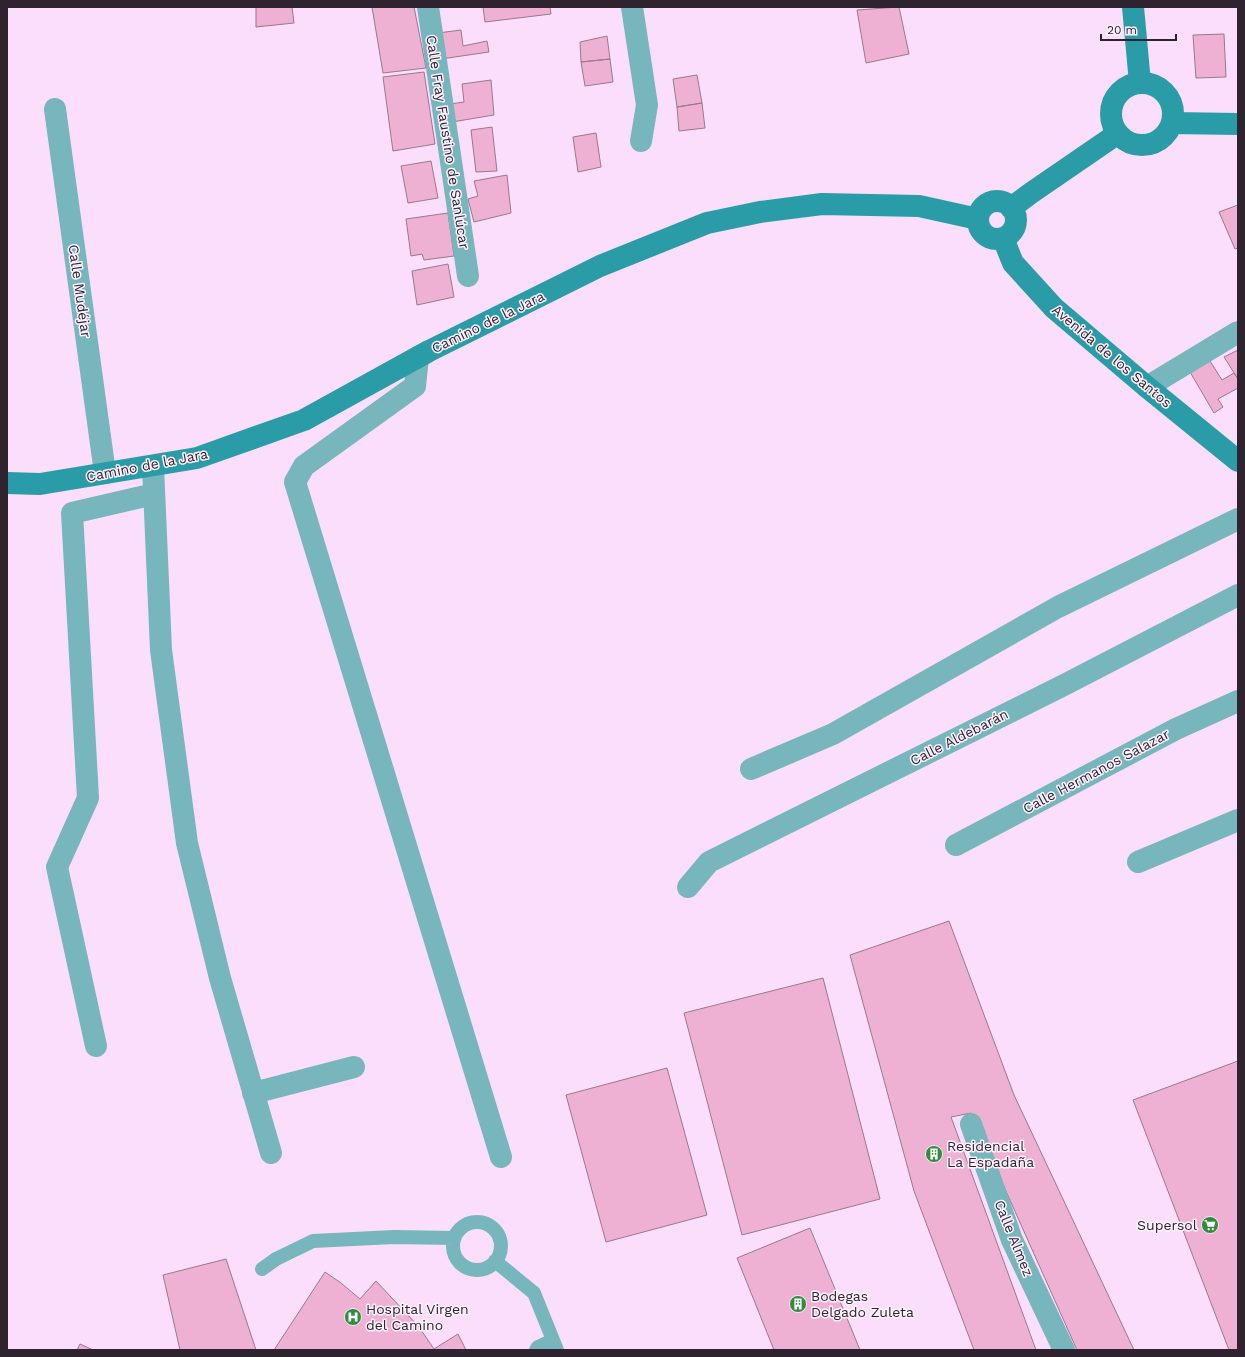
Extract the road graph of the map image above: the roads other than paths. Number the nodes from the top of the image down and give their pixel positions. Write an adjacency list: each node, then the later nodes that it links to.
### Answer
1 (428, 7): 13 (street, Calle Fray Faustino de Sanlúcar)
2 (632, 7): 9 (street)
3 (1133, 7): 4 (street)
4 (1140, 83): 6 (street); 8 (street)
5 (55, 109): 19 (street, Calle Mudéjar)
6 (1172, 123): 7 (street); 8 (street)
7 (1238, 124)
8 (1117, 134): 10 (street)
9 (641, 141)
10 (1011, 208): 11 (street); 12 (street)
11 (978, 219): 12 (street); 15 (street, Camino de la Jara)
12 (1003, 238): 16 (street, Avenida de los Santos)
13 (468, 276)
14 (1238, 332): 16 (street)
15 (418, 357): 18 (street, Camino de la Jara); 35 (street)
16 (1146, 387): 17 (street, Avenida de los Santos)
17 (1238, 461)
18 (153, 466): 19 (street, Camino de la Jara); 21 (street)
19 (105, 473): 20 (street, Camino de la Jara)
20 (7, 483)
21 (154, 494): 30 (street); 32 (street)
22 (1238, 519): 25 (street)
23 (1238, 595): 29 (street, Calle Aldebarán)
24 (1238, 701): 27 (street, Calle Hermanos Salazar)
25 (751, 769)
26 (1238, 820): 28 (street)
27 (956, 845)
28 (1138, 862)
29 (688, 887)
30 (96, 1046)
31 (354, 1067): 32 (street)
32 (253, 1093): 34 (street)
33 (971, 1124): 41 (street, Calle Almez)
34 (271, 1153)
35 (501, 1157)
36 (454, 1238): 37 (lane); 37 (lane); 38 (lane)
37 (496, 1261): 39 (lane)
38 (262, 1269)
39 (555, 1345): 40 (lane)
40 (536, 1350)
41 (1064, 1350)

